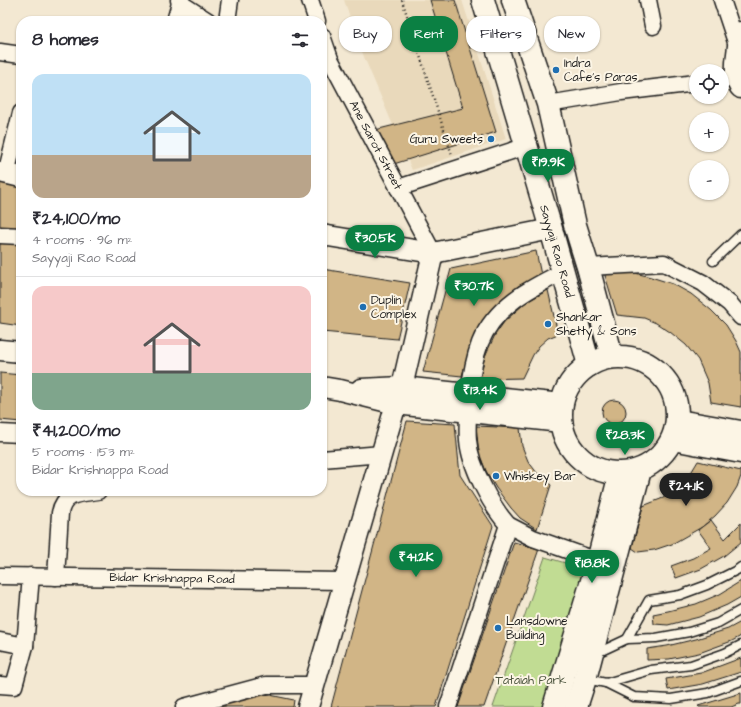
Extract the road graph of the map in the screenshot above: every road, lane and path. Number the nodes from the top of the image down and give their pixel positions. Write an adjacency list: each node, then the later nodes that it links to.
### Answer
1 (230, 0): 11 (street)
2 (310, 0): 12 (street)
3 (402, 0): 23 (path)
4 (483, 0): 22 (main road, Sayyaji Rao Road)
5 (513, 0): 20 (main road, Sayyaji Rao Road)
6 (648, 0): 13 (street)
7 (722, 0): 14 (street)
8 (178, 1): 9 (street); 10 (street)
9 (176, 16)
10 (200, 16)
11 (228, 16)
12 (315, 16)
13 (652, 26)
14 (739, 38): 18 (street)
15 (0, 52): 16 (street)
16 (16, 54)
17 (327, 61): 25 (street, Ane Sarot Street)
18 (733, 82)
19 (689, 84): 20 (street)
20 (548, 104): 33 (main road, Sayyaji Rao Road)
21 (16, 138): 24 (street)
22 (527, 146): 23 (street); 26 (main road, Sayyaji Rao Road)
23 (456, 169): 25 (street)
24 (9, 174)
25 (398, 188): 31 (street, Ane Sarot Street)
26 (551, 229): 31 (street); 34 (main road, Sayyaji Rao Road)
27 (741, 234): 32 (lane)
28 (327, 235): 31 (street)
29 (0, 236): 30 (street)
30 (16, 236)
31 (433, 253): 41 (street)
32 (713, 261)
33 (588, 267): 35 (street); 38 (main road, Sayyaji Rao Road)
34 (563, 272): 39 (main road, Sayyaji Rao Road); 42 (street)
35 (741, 317)
36 (0, 350): 37 (street)
37 (16, 352)
38 (612, 358): 39 (main road); 44 (main road)
39 (589, 365): 43 (main road)
40 (331, 388): 41 (street)
41 (399, 396): 42 (street); 49 (street)
42 (468, 403): 43 (street); 53 (street)
43 (561, 413): 51 (main road)
44 (676, 430): 45 (main road); 48 (main road); 51 (main road)
45 (741, 432)
46 (0, 433): 47 (street)
47 (16, 434)
48 (741, 452)
49 (382, 454): 50 (street); 59 (street)
50 (327, 459)
51 (630, 472): 54 (main road); 65 (main road)
52 (70, 496): 58 (street)
53 (508, 525): 54 (street); 72 (street)
54 (598, 561): 65 (main road)
55 (741, 567): 61 (lane)
56 (0, 576): 57 (street, Bidar Krishnappa Road)
57 (31, 576): 58 (street, Bidar Krishnappa Road); 64 (street)
58 (56, 577): 59 (street, Bidar Krishnappa Road)
59 (343, 581): 69 (street)
60 (741, 610): 61 (lane)
61 (627, 639): 65 (lane)
62 (0, 641): 64 (street)
63 (741, 645): 66 (lane)
64 (25, 646): 68 (street)
65 (580, 654): 66 (main road)
66 (581, 678): 67 (lane); 73 (main road); 74 (main road)
67 (741, 681)
68 (0, 685)
69 (314, 685): 70 (street); 71 (street)
70 (184, 707)
71 (308, 707)
72 (448, 707)
73 (554, 707)
74 (576, 707)

